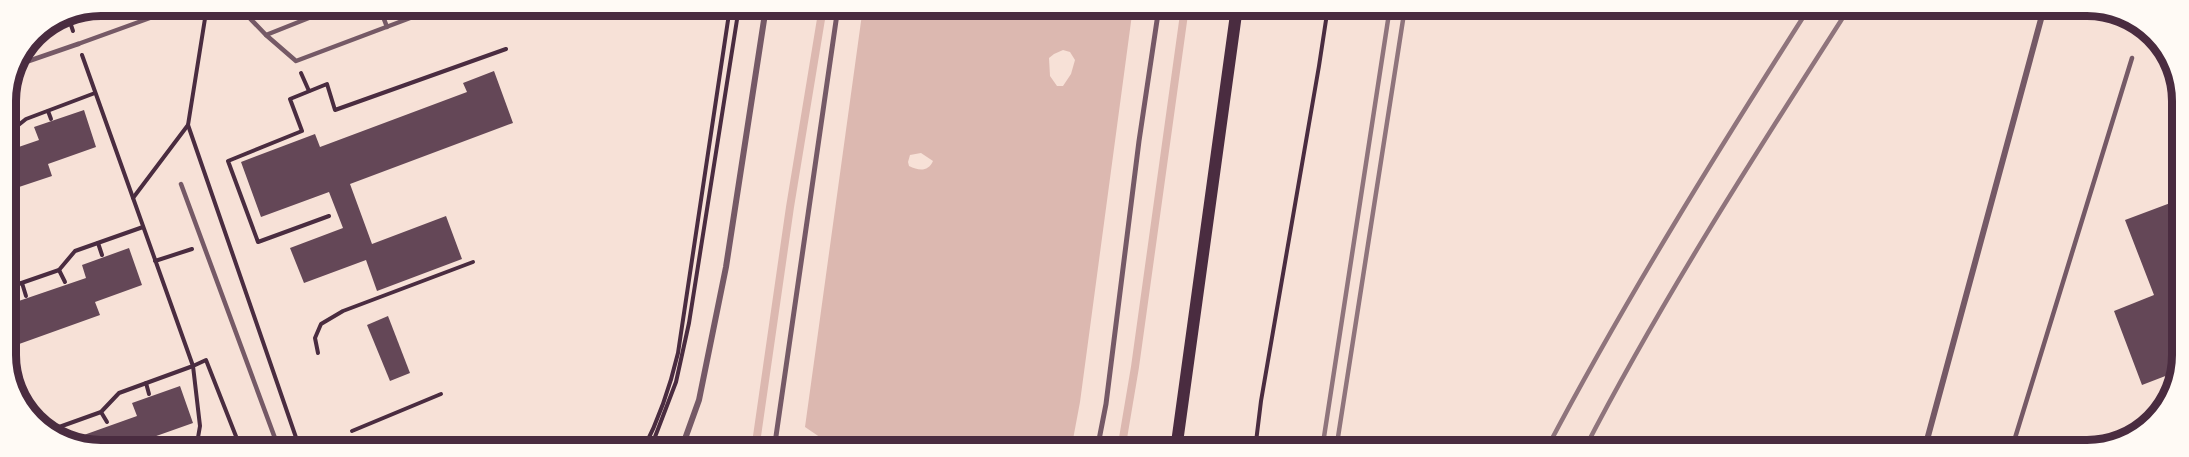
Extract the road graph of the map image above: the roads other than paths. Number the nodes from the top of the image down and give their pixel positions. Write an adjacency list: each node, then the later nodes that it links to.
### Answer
1 (155, 16): 13 (lane)
2 (248, 16): 12 (lane)
3 (314, 16): 12 (lane)
4 (383, 16): 11 (lane)
5 (416, 16): 11 (lane)
6 (765, 16): 18 (street)
7 (837, 16): 19 (street)
8 (1159, 16): 20 (street)
9 (1236, 16): 21 (main road)
10 (2042, 16): 22 (street)
11 (387, 27): 12 (lane)
12 (266, 35)
13 (78, 44): 15 (street)
14 (2132, 58): 23 (lane)
15 (26, 62)
16 (180, 184): 17 (lane)
17 (276, 440)
18 (685, 440)
19 (775, 440)
20 (1099, 440)
21 (1177, 440)
22 (1926, 440)
23 (2014, 440)

